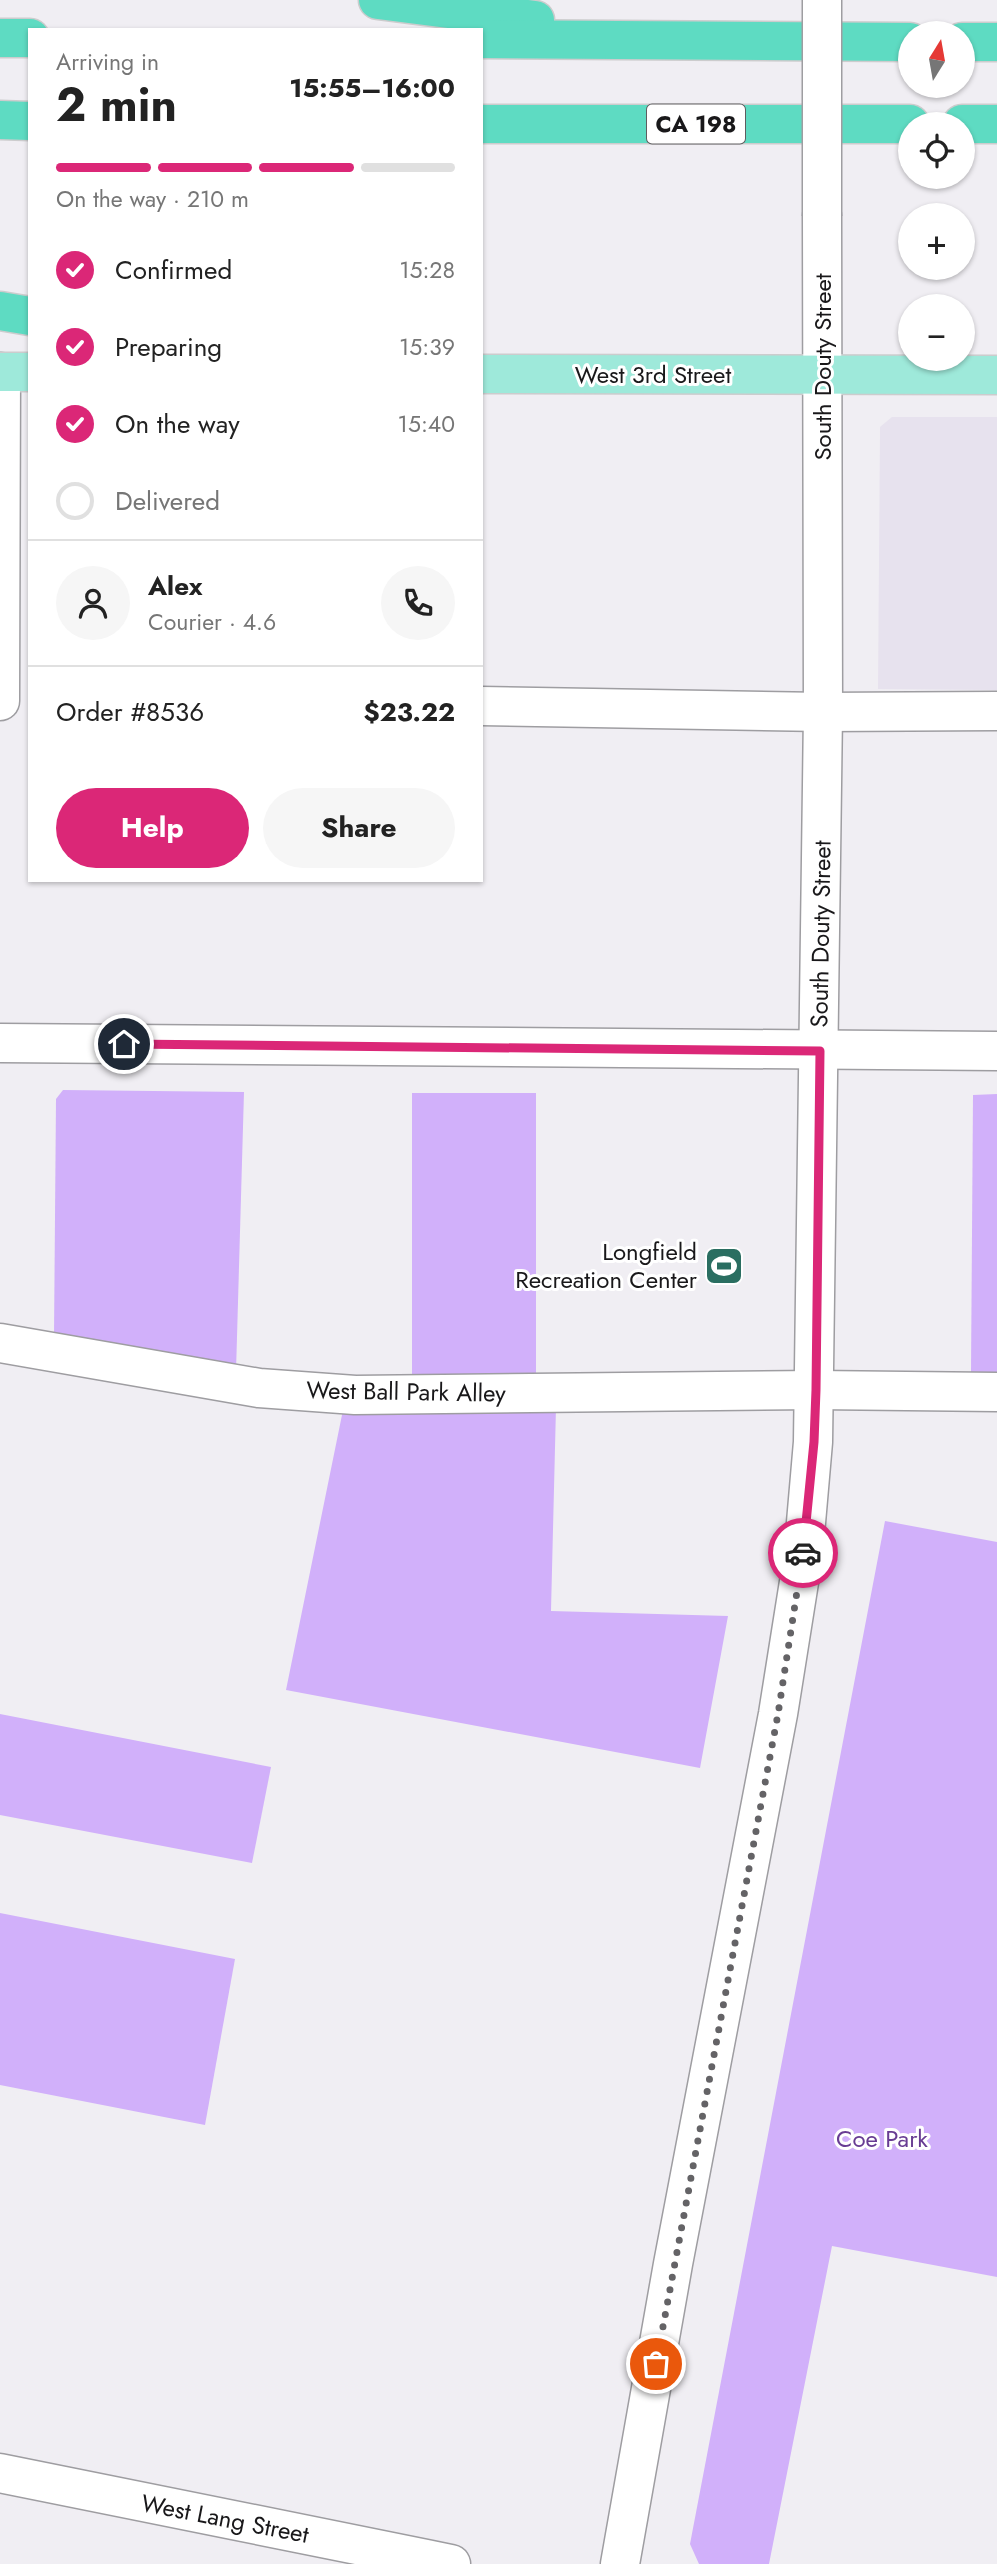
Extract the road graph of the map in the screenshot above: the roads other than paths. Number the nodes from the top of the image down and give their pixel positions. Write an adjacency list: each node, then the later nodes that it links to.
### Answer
1 (378, 0): 6 (highway)
2 (822, 0): 20 (street, South Douty Street, bridge)
3 (0, 38): 4 (highway)
4 (28, 38)
5 (483, 39): 6 (highway)
6 (670, 40): 7 (highway)
7 (898, 42)
8 (975, 42): 9 (highway)
9 (997, 42)
10 (0, 120): 11 (highway)
11 (28, 121)
12 (483, 124): 13 (highway, CA 198)
13 (898, 124)
14 (975, 124): 15 (highway)
15 (997, 124)
16 (0, 311): 17 (highway)
17 (28, 316)
18 (10, 372): 22 (street)
19 (483, 374): 20 (main road, West 3rd Street)
20 (824, 374): 21 (main road, West 3rd Street); 26 (street, South Douty Street)
21 (997, 375)
22 (0, 700): 23 (street)
23 (28, 700)
24 (483, 706): 26 (street)
25 (997, 711): 26 (street)
26 (824, 712): 28 (street, South Douty Street)
27 (0, 1043): 28 (street)
28 (820, 1051): 29 (street); 31 (street, South Douty Street)
29 (997, 1051)
30 (0, 1343): 31 (street, West Ball Park Alley)
31 (816, 1390): 32 (street, West Ball Park Alley); 35 (street, South Douty Street)
32 (997, 1392)
33 (0, 2473): 34 (street, West Lang Street)
34 (451, 2564)
35 (620, 2564)

